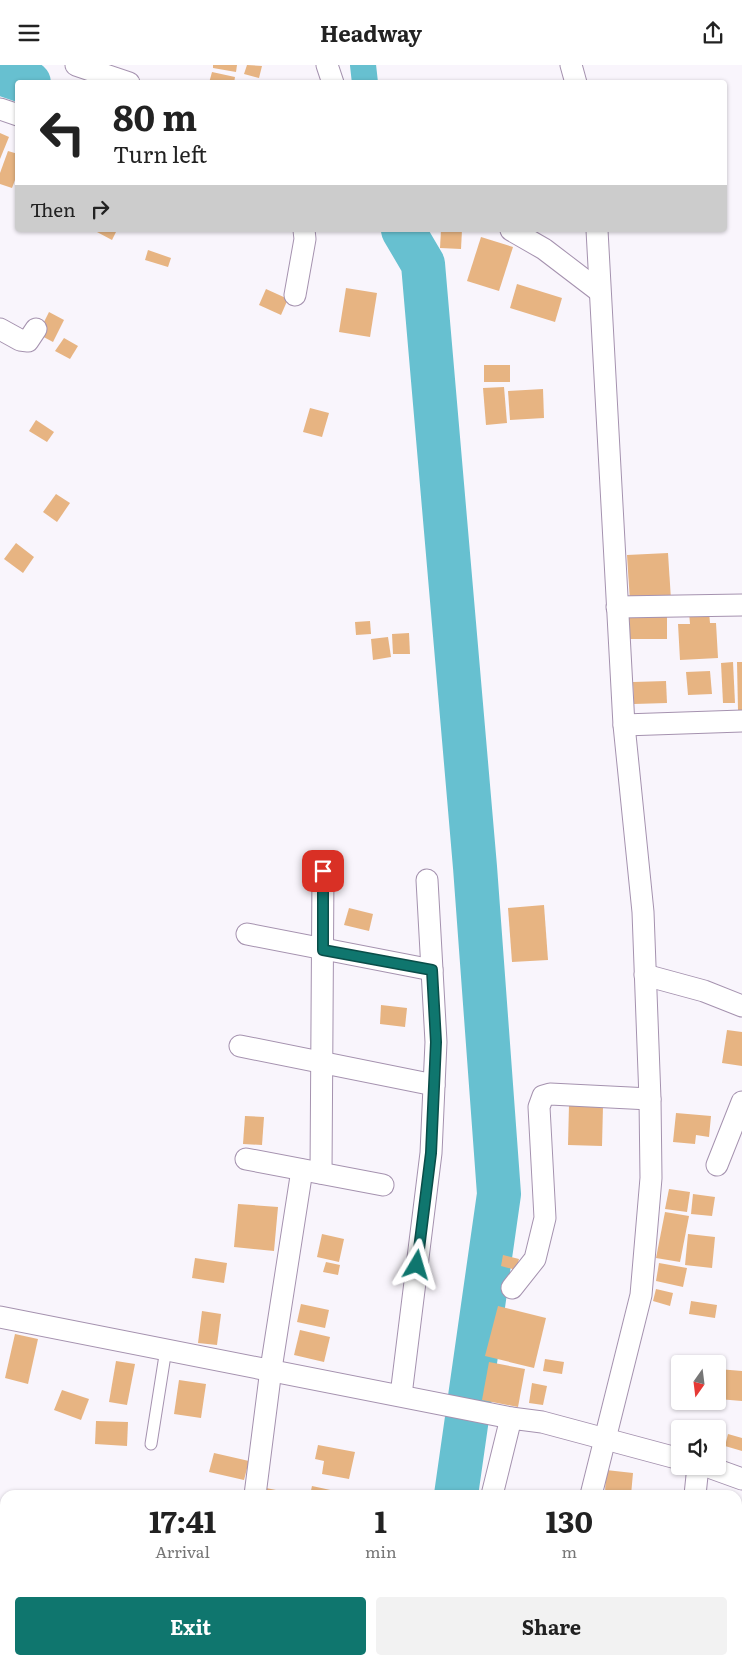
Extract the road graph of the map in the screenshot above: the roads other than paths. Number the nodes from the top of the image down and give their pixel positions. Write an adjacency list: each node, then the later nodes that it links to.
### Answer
1 (76, 65): 4 (street)
2 (327, 65): 5 (street)
3 (571, 65): 6 (street)
4 (120, 80)
5 (332, 80)
6 (575, 80)
7 (0, 109): 8 (street)
8 (15, 114)
9 (304, 232): 13 (street)
10 (515, 232): 12 (street)
11 (597, 232): 12 (street)
12 (600, 291): 17 (street)
13 (295, 295)
14 (0, 329): 15 (street)
15 (36, 329)
16 (742, 605): 17 (street)
17 (617, 607): 19 (street)
18 (742, 721): 19 (street)
19 (624, 725): 25 (street)
20 (323, 871): 23 (street)
21 (427, 880): 24 (street)
22 (246, 933): 23 (street)
23 (323, 950): 24 (street); 28 (street)
24 (432, 970): 29 (street)
25 (645, 975): 26 (street); 30 (street)
26 (742, 1006)
27 (240, 1046): 28 (street)
28 (322, 1063): 29 (street); 34 (street)
29 (434, 1085): 40 (street)
30 (650, 1099): 36 (street); 42 (street)
31 (742, 1102): 33 (street)
32 (246, 1159): 34 (street)
33 (717, 1165)
34 (312, 1171): 35 (street); 39 (street)
35 (383, 1185)
36 (512, 1289)
37 (0, 1317): 38 (street)
38 (166, 1349): 39 (street); 43 (lane)
39 (271, 1369): 40 (street); 48 (street)
40 (408, 1396): 41 (street)
41 (511, 1417): 42 (street); 49 (street)
42 (606, 1439): 44 (street); 50 (street)
43 (151, 1444)
44 (671, 1457)
45 (726, 1473): 47 (street)
46 (697, 1475): 51 (street)
47 (742, 1479)
48 (256, 1490)
49 (493, 1490)
50 (592, 1490)
51 (696, 1490)

